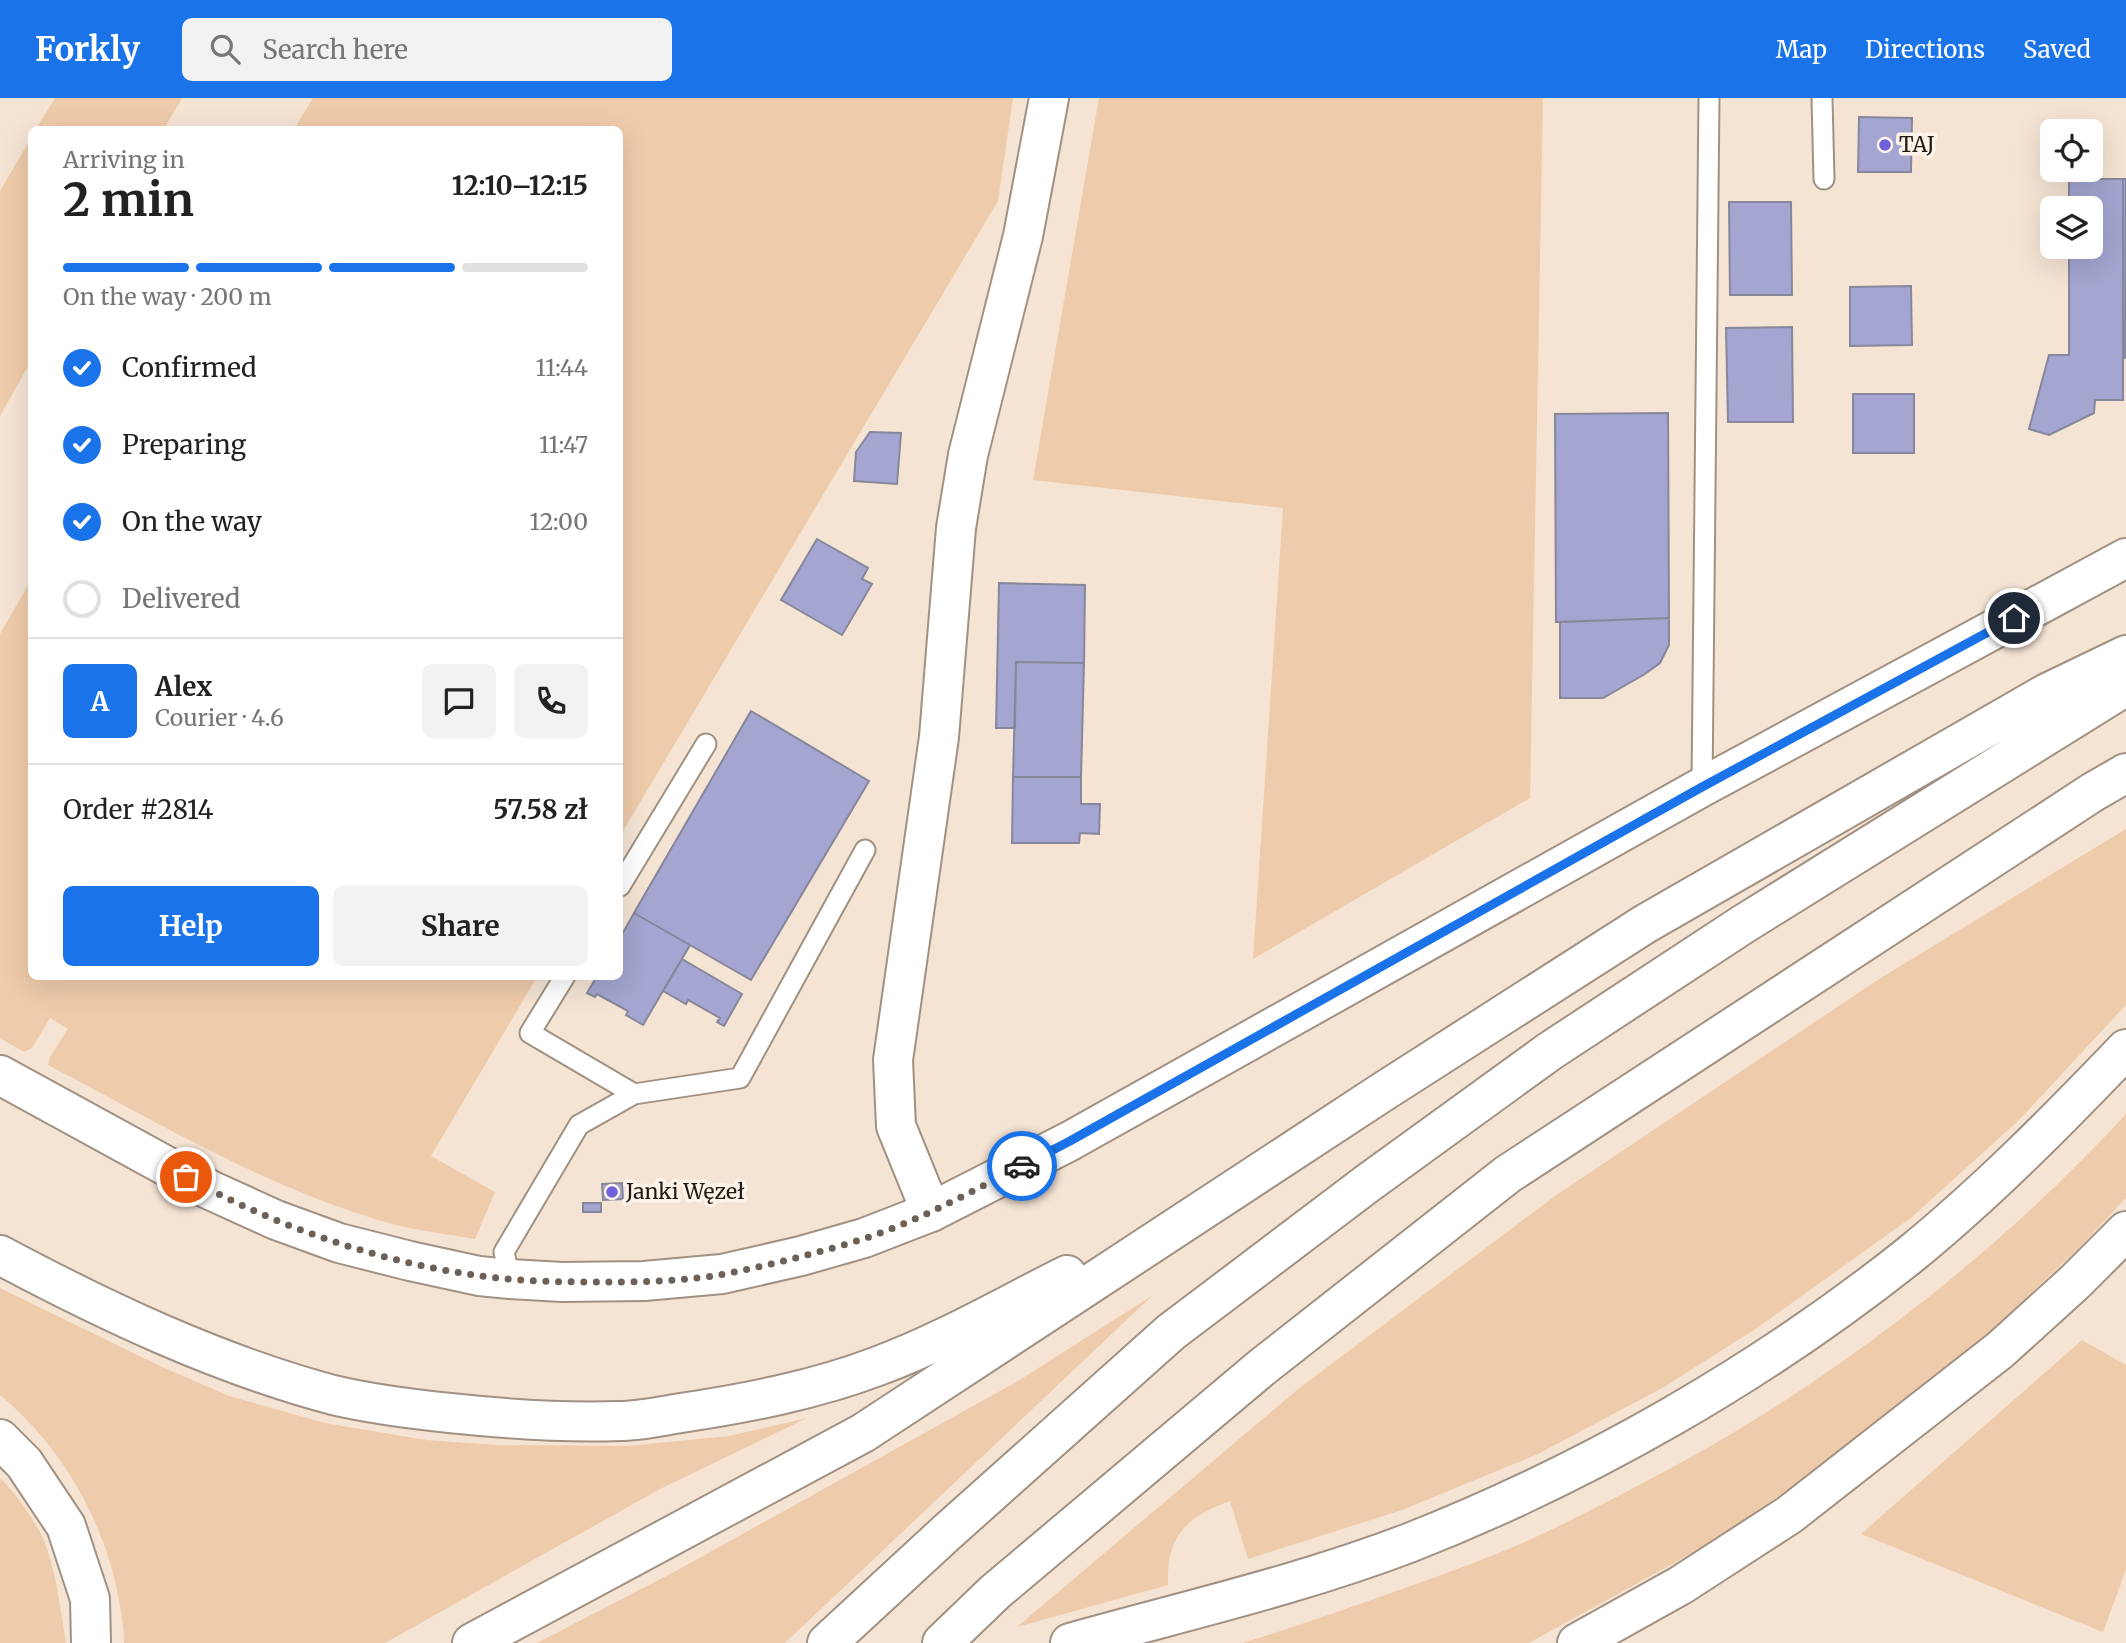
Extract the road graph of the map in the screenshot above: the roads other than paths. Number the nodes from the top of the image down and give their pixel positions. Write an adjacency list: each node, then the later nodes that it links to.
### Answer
1 (1049, 98): 18 (main road)
2 (1709, 98): 10 (lane)
3 (1822, 98): 4 (lane)
4 (1824, 179)
5 (2126, 558): 10 (main road)
6 (2126, 655): 17 (main road)
7 (2126, 686): 25 (main road)
8 (706, 744): 12 (lane)
9 (2126, 773): 26 (main road)
10 (1702, 787): 18 (main road)
11 (865, 850): 16 (lane)
12 (623, 881)
13 (563, 980): 16 (lane)
14 (2126, 1049): 27 (main road)
15 (0, 1074): 21 (main road)
16 (634, 1094): 21 (lane)
17 (1263, 1171): 20 (main road); 24 (main road)
18 (931, 1212): 21 (main road)
19 (2126, 1231): 28 (main road)
20 (0, 1255)
21 (510, 1279)
22 (0, 1439): 23 (main road)
23 (91, 1643)
24 (472, 1643)
25 (827, 1643)
26 (942, 1643)
27 (1070, 1643)
28 (1577, 1643)

